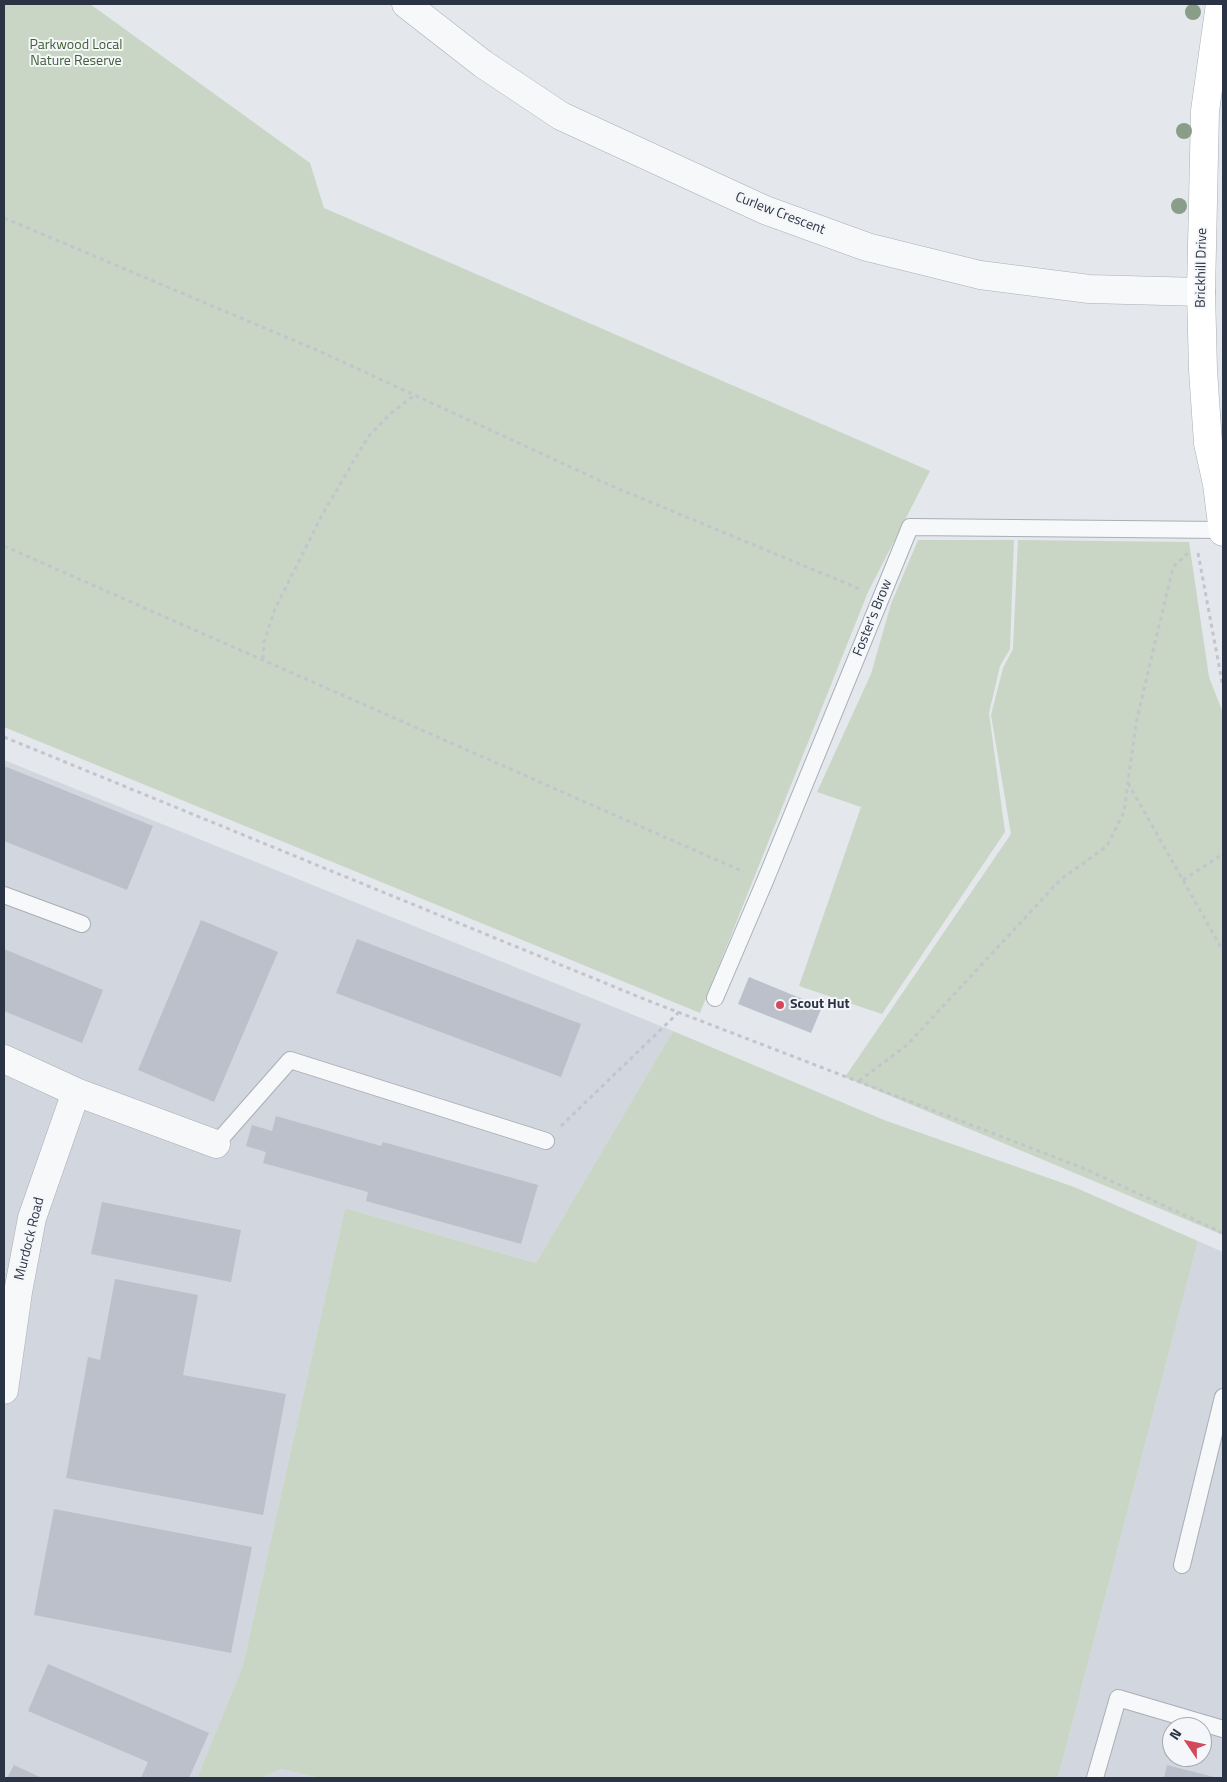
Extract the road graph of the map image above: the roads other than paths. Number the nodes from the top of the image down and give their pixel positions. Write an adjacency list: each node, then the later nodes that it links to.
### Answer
1 (406, 4): 4 (street, Curlew Crescent)
2 (1220, 4): 3 (street, Brickhill Drive)
3 (1214, 111): 4 (street, Brickhill Drive)
4 (1201, 292): 5 (street, Brickhill Drive)
5 (1220, 484): 6 (street, Brickhill Drive)
6 (1223, 531): 9 (lane, Foster's Brow)
7 (4, 895): 8 (lane)
8 (82, 924)
9 (715, 998)
10 (4, 1059): 11 (street)
11 (76, 1092): 13 (street); 14 (street, Murdock Road)
12 (546, 1141): 13 (lane)
13 (216, 1144)
14 (11, 1289): 15 (street, Murdock Road)
15 (4, 1390)
16 (1223, 1397): 17 (lane)
17 (1182, 1565)
18 (1223, 1729): 19 (lane)
19 (1095, 1778)

